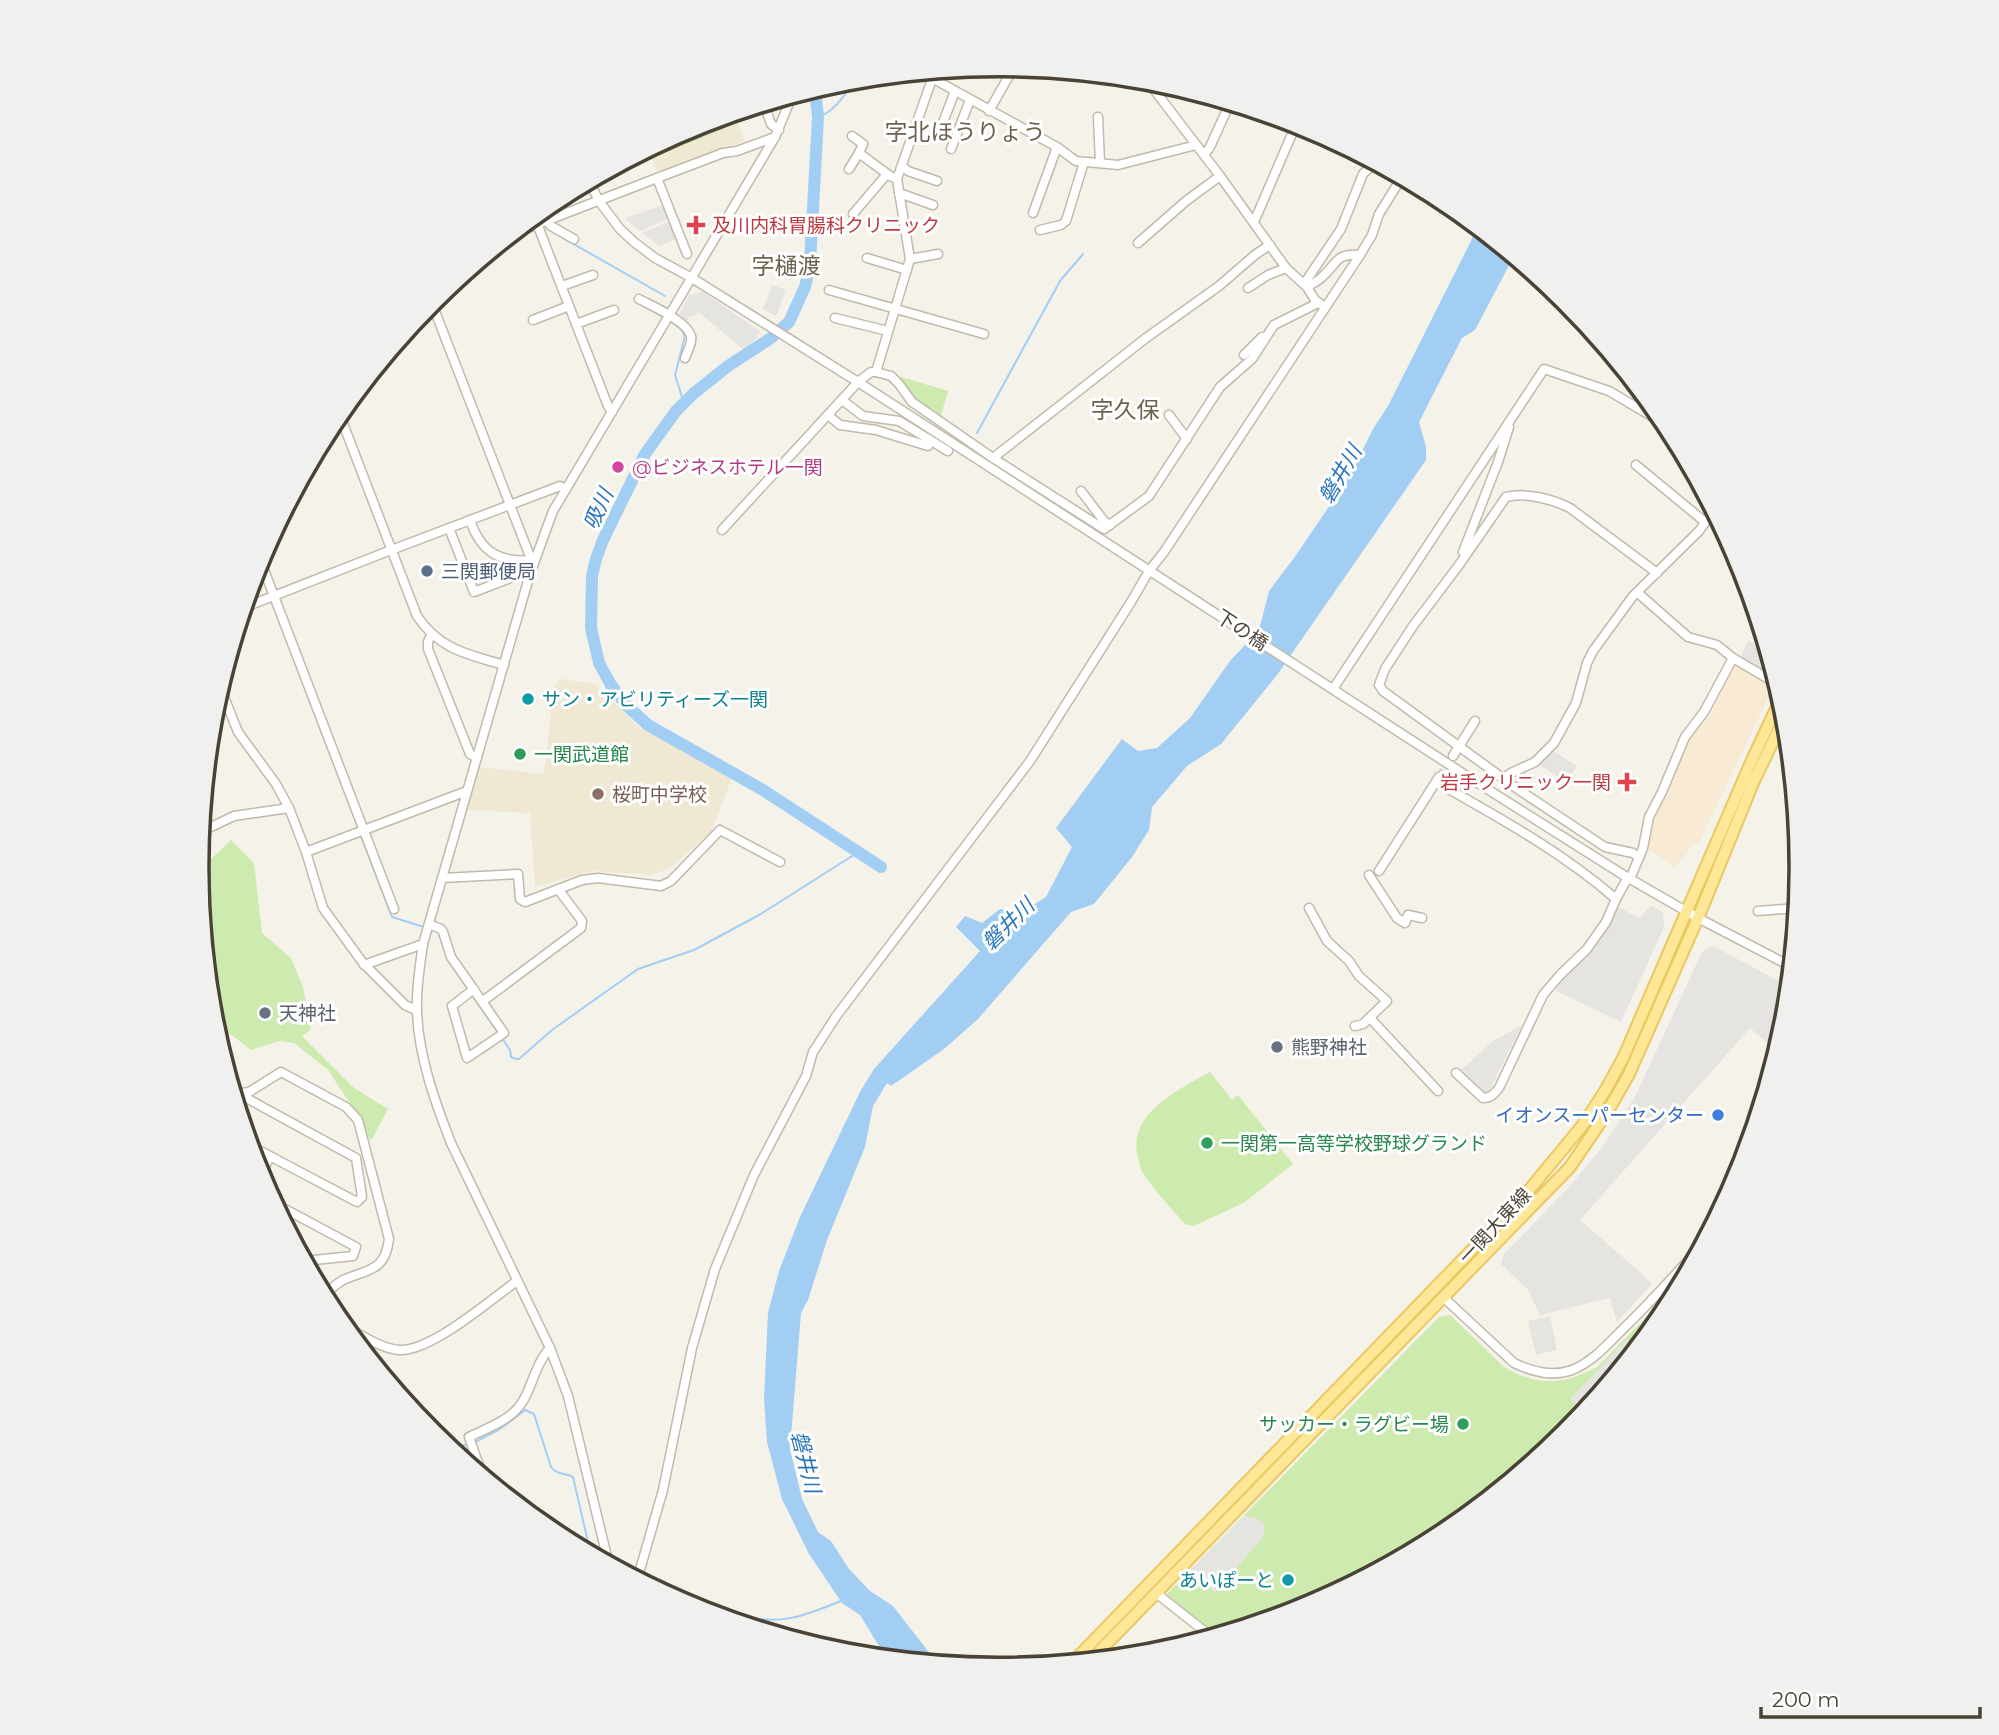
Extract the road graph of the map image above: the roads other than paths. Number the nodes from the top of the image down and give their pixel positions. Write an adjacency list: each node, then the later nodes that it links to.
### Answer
1 (1008, 77): 8 (street)
2 (934, 80): 4 (street)
3 (931, 81): 23 (street)
4 (955, 92): 6 (street); 14 (street)
5 (1156, 93): 16 (street)
6 (970, 100): 8 (street); 18 (street)
7 (788, 106): 12 (street)
8 (989, 111): 17 (street)
9 (1226, 111): 20 (street)
10 (767, 112): 12 (street)
11 (1098, 117): 22 (street)
12 (777, 133): 28 (street); 54 (street)
13 (1292, 133): 40 (street)
14 (939, 134)
15 (852, 136): 19 (street)
16 (1196, 145): 20 (street); 22 (street)
17 (1057, 147): 21 (street); 36 (street)
18 (951, 149)
19 (859, 153): 24 (street); 26 (street)
20 (1204, 154): 27 (street)
21 (1084, 162): 22 (street); 42 (street)
22 (1100, 163)
23 (901, 166): 29 (street); 30 (street)
24 (849, 169)
25 (1368, 169): 56 (street)
26 (887, 174): 29 (street); 37 (street)
27 (1220, 176): 40 (street); 44 (street)
28 (656, 178): 34 (street); 46 (street)
29 (897, 179): 33 (street)
30 (937, 181)
31 (1397, 184): 48 (street)
32 (593, 190): 34 (street, 下の橋)
33 (899, 193): 35 (street); 50 (street)
34 (599, 201): 38 (street); 54 (street, 下の橋)
35 (933, 205)
36 (1033, 213)
37 (853, 214)
38 (551, 216)
39 (543, 222): 43 (street)
40 (1254, 222): 45 (street)
41 (541, 223): 55 (street)
42 (1040, 230)
43 (574, 239)
44 (1138, 243)
45 (1270, 246): 51 (street); 86 (street)
46 (687, 254)
47 (938, 254): 50 (street)
48 (1360, 255): 56 (street); 60 (street)
49 (867, 258): 52 (street)
50 (910, 259): 52 (street)
51 (1286, 268): 56 (street); 57 (street)
52 (906, 270): 62 (street)
53 (593, 275): 55 (street)
54 (692, 278): 65 (street); 75 (street, 下の橋)
55 (562, 286): 61 (street)
56 (1305, 286): 60 (street)
57 (1248, 288)
58 (829, 290): 62 (street)
59 (639, 299): 65 (street)
60 (1322, 305): 71 (street); 101 (street)
61 (569, 306): 67 (street); 68 (street)
62 (895, 309): 69 (street); 70 (street)
63 (614, 310): 68 (street)
64 (436, 314): 90 (street)
65 (668, 315): 73 (street); 77 (street)
66 (835, 318): 69 (street)
67 (533, 320)
68 (576, 324): 77 (street)
69 (888, 331): 74 (street)
70 (984, 334)
71 (1266, 338): 72 (street); 83 (street)
72 (1244, 355)
73 (685, 358)
74 (876, 372): 75 (street); 86 (street)
75 (858, 382): 76 (street); 101 (street, 下の橋)
76 (842, 400): 79 (street); 85 (street)
77 (612, 412): 88 (street)
78 (1646, 413): 81 (street)
79 (828, 415): 84 (street); 96 (street)
80 (1169, 415): 83 (street)
81 (1512, 419): 99 (street); 111 (street)
82 (344, 425): 97 (street)
83 (1187, 439): 94 (street)
84 (928, 446)
85 (948, 451)
86 (993, 458): 94 (street)
87 (1636, 465): 93 (street)
88 (566, 489): 90 (street); 98 (street)
89 (1081, 491): 94 (street)
90 (510, 505): 92 (street); 98 (street)
91 (1708, 518): 93 (street)
92 (470, 520): 95 (street); 98 (street)
93 (1705, 522): 102 (street)
94 (1110, 524)
95 (449, 528): 97 (street); 100 (street)
96 (722, 530)
97 (392, 550): 105 (street); 107 (street)
98 (534, 560): 100 (street)
99 (1459, 565): 102 (street); 116 (street)
100 (531, 570): 109 (street)
101 (1153, 573): 111 (street, 下の橋); 166 (street)
102 (1657, 573): 104 (street)
103 (265, 575): 105 (street)
104 (1637, 593): 108 (street); 119 (street)
105 (274, 597): 106 (street); 123 (street)
106 (254, 604)
107 (431, 635): 109 (street); 118 (street)
108 (1733, 658): 110 (street); 125 (street)
109 (504, 665): 118 (street)
110 (1767, 678)
111 (1329, 687): 130 (street, 下の橋)
112 (226, 703): 121 (street)
113 (1775, 712): 136 (main road, 一関大東線)
114 (1475, 721): 116 (street)
115 (1778, 731): 139 (main road, 一関大東線)
116 (1460, 746): 117 (street); 119 (street)
117 (1453, 756)
118 (477, 758): 120 (street)
119 (1504, 778): 125 (street)
120 (467, 791): 123 (street); 129 (street)
121 (289, 808): 122 (street); 124 (street)
122 (211, 827)
123 (363, 831): 124 (street); 134 (street)
124 (306, 852): 143 (street)
125 (1639, 858): 130 (street)
126 (780, 862): 131 (street)
127 (1378, 871): 132 (street)
128 (1369, 875): 138 (street)
129 (442, 878): 131 (street); 140 (street)
130 (1629, 878): 132 (street); 136 (street, 下の橋)
131 (558, 889): 145 (street)
132 (1616, 899): 149 (street)
133 (1309, 908): 147 (street)
134 (394, 909)
135 (1788, 909): 137 (street)
136 (1686, 911): 139 (street, 下の橋); 168 (main road, 一関大東線)
137 (1758, 911)
138 (1422, 918)
139 (1698, 918): 142 (street, 下の橋); 161 (main road, 一関大東線)
140 (429, 924): 141 (street); 144 (street)
141 (423, 944): 143 (street); 146 (street)
142 (1784, 963)
143 (364, 965): 146 (street)
144 (474, 989): 145 (street); 145 (street)
145 (483, 1001)
146 (416, 1010): 159 (street)
147 (1370, 1018): 148 (street); 150 (street)
148 (1355, 1026)
149 (1456, 1073)
150 (1438, 1091)
151 (242, 1093): 160 (street)
152 (244, 1098): 154 (street)
153 (263, 1153): 154 (street)
154 (270, 1157): 155 (street)
155 (267, 1164)
156 (288, 1211): 157 (street)
157 (313, 1260)
158 (1681, 1268): 161 (street)
159 (517, 1281): 162 (street); 163 (street)
160 (331, 1289)
161 (1443, 1297): 167 (main road, 一関大東線)
162 (362, 1335)
163 (550, 1348): 164 (street); 165 (street)
164 (478, 1462)
165 (606, 1553)
166 (640, 1571)
167 (1156, 1593): 168 (main road, 一関大東線); 169 (street)
168 (1141, 1601): 170 (main road, 一関大東線); 171 (main road, 一関大東線)
169 (1204, 1631)
170 (1098, 1651)
171 (1083, 1653)

